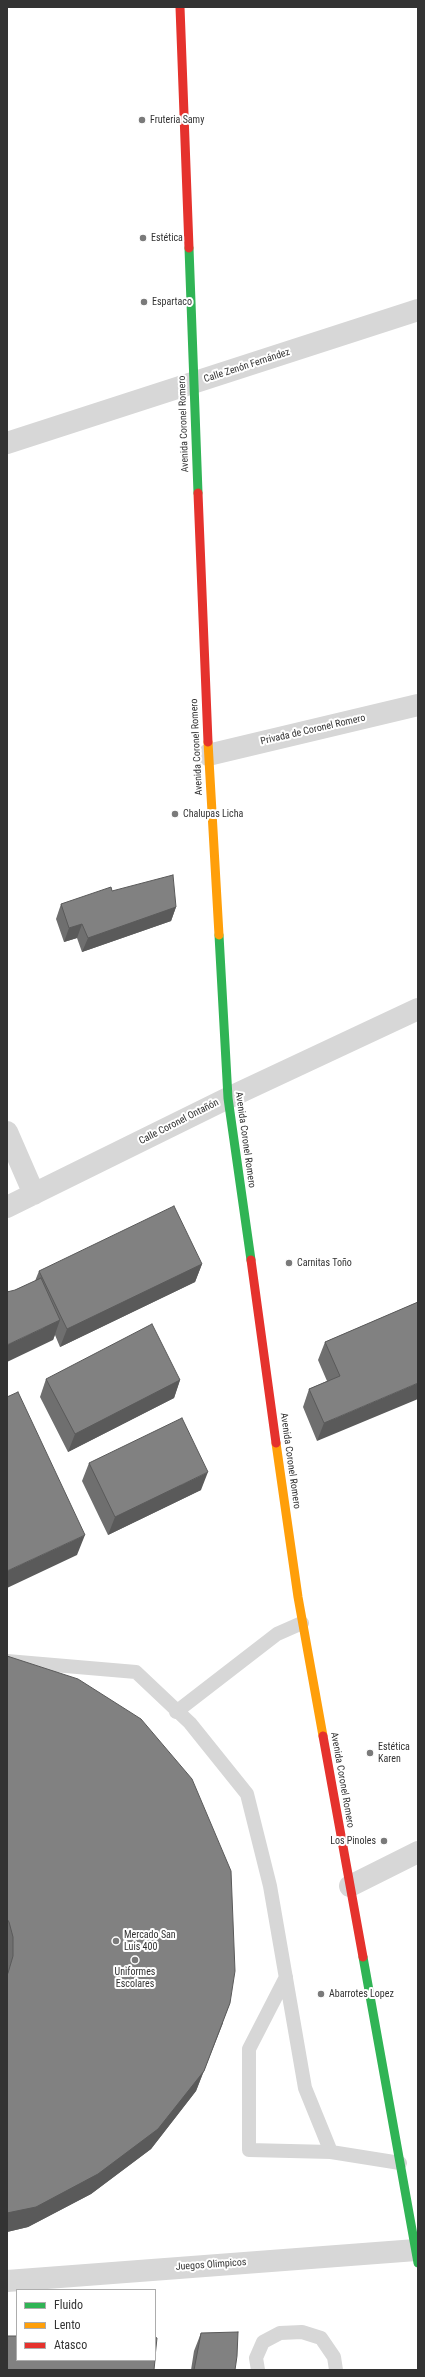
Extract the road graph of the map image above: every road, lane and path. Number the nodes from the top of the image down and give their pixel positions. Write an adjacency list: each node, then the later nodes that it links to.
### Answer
1 (180, 7): 3 (main road, Avenida Coronel Romero)
2 (416, 317): 3 (street, Calle Zenón Fernández)
3 (193, 384): 4 (street, Calle Zenón Fernández); 6 (main road, Avenida Coronel Romero)
4 (7, 443)
5 (418, 705): 6 (street, Privada de Coronel Romero)
6 (208, 755): 8 (main road, Avenida Coronel Romero)
7 (418, 1009): 8 (street, Calle Coronel Ontañón)
8 (228, 1098): 10 (street, Calle Coronel Ontañón); 12 (main road, Avenida Coronel Romero)
9 (7, 1132): 10 (street)
10 (34, 1194): 11 (street, Calle Coronel Ontañón)
11 (7, 1207)
12 (302, 1623): 14 (lane); 16 (main road, Avenida Coronel Romero)
13 (7, 1661): 14 (lane)
14 (176, 1712): 17 (lane)
15 (418, 1852): 16 (street)
16 (350, 1886): 19 (main road, Avenida Coronel Romero)
17 (286, 1977): 18 (lane); 18 (lane)
18 (331, 2152): 19 (lane)
19 (400, 2162): 20 (main road, Avenida Coronel Romero)
20 (413, 2210): 21 (main road, Avenida Coronel Romero)
21 (417, 2256): 22 (street, Juegos Olimpicos)
22 (7, 2281)
23 (255, 2366): 24 (lane)
24 (336, 2370)

